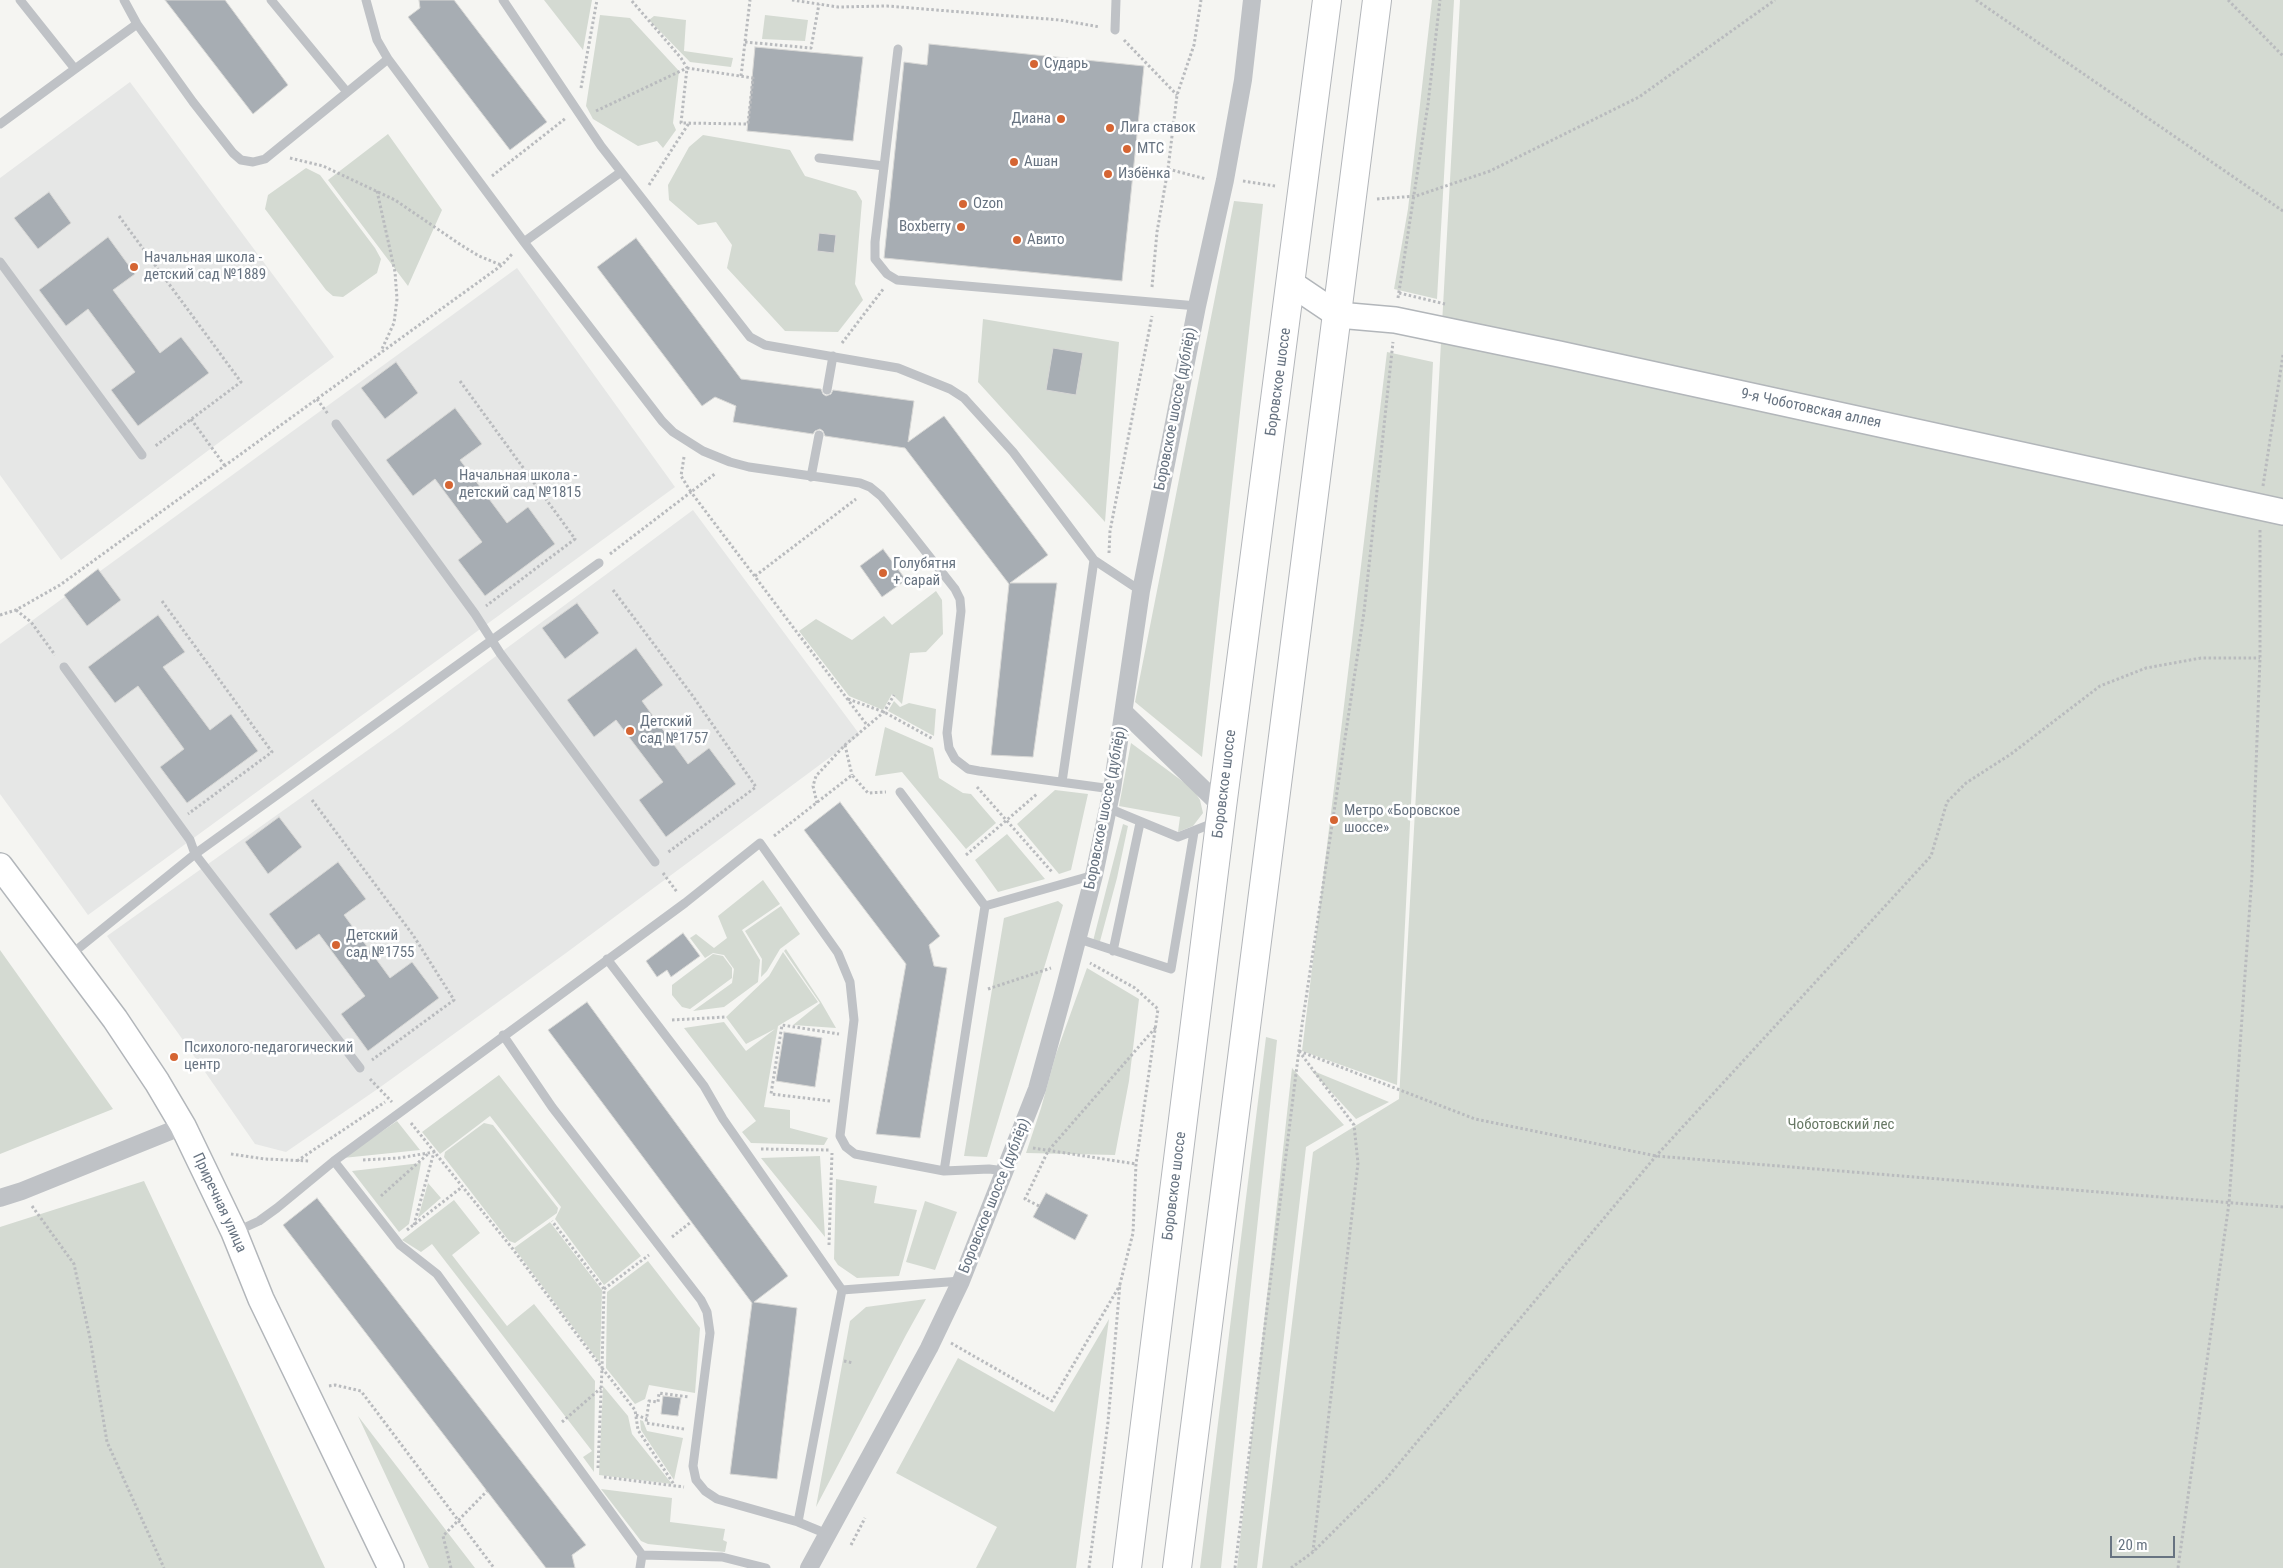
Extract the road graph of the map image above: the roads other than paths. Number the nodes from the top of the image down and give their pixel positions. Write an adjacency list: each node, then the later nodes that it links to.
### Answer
1 (20, 0): 14 (lane)
2 (124, 0): 10 (lane)
3 (271, 0): 15 (lane)
4 (366, 0): 13 (lane)
5 (503, 0): 19 (lane)
6 (1116, 0): 11 (lane)
7 (1252, 0): 23 (street, Боровское шоссе (дублёр))
8 (1327, 0): 22 (main road, Боровское шоссе)
9 (1377, 0): 24 (main road)
10 (137, 24): 14 (lane); 15 (lane)
11 (1115, 30)
12 (898, 49): 18 (lane)
13 (388, 59): 15 (lane); 20 (lane)
14 (75, 69): 16 (lane)
15 (347, 92)
16 (0, 124)
17 (819, 158): 18 (lane)
18 (884, 166): 23 (lane)
19 (620, 172): 20 (lane); 25 (lane)
20 (524, 242): 30 (lane)
21 (0, 262): 29 (lane)
22 (1292, 284): 24 (street); 42 (main road, Боровское шоссе)
23 (1197, 306): 34 (street, Боровское шоссе (дублёр))
24 (1338, 315): 31 (street, 9-я Чоботовская аллея); 72 (main road)
25 (833, 356): 26 (lane); 32 (lane)
26 (827, 390)
27 (336, 424): 35 (lane)
28 (819, 435): 30 (lane)
29 (142, 455)
30 (811, 477): 38 (lane)
31 (2272, 510)
32 (1094, 560): 34 (lane); 38 (lane)
33 (599, 563): 35 (lane)
34 (1141, 591): 37 (street, Боровское шоссе (дублёр))
35 (492, 642): 45 (lane); 46 (lane)
36 (64, 667): 45 (lane)
37 (1124, 712): 39 (street, Боровское шоссе (дублёр)); 42 (street)
38 (1062, 782): 39 (lane)
39 (1112, 789): 41 (street, Боровское шоссе (дублёр))
40 (900, 792): 49 (lane)
41 (1108, 808): 43 (lane); 48 (street, Боровское шоссе (дублёр))
42 (1221, 814): 44 (lane); 71 (main road, Боровское шоссе)
43 (1140, 823): 44 (lane); 51 (lane)
44 (1194, 832): 51 (lane)
45 (196, 854): 52 (lane); 55 (lane)
46 (655, 862)
47 (0, 866): 52 (street, Приречная улица)
48 (1094, 875): 49 (lane); 50 (street, Боровское шоссе (дублёр))
49 (985, 906): 58 (lane)
50 (1075, 951): 51 (lane); 59 (street, Боровское шоссе (дублёр))
51 (1113, 951)
52 (69, 956): 56 (street, Приречная улица)
53 (607, 959): 54 (lane); 58 (lane); 63 (lane)
54 (503, 1035): 57 (lane); 64 (lane)
55 (360, 1068)
56 (183, 1126): 60 (street); 61 (street, Приречная улица)
57 (334, 1161): 61 (lane); 66 (lane)
58 (944, 1171): 59 (lane)
59 (1006, 1171): 62 (street, Боровское шоссе (дублёр))
60 (0, 1198)
61 (234, 1232): 67 (street, Приречная улица)
62 (961, 1281): 63 (lane); 65 (street, Боровское шоссе (дублёр))
63 (842, 1290): 64 (lane)
64 (798, 1522): 65 (lane)
65 (827, 1534): 70 (street, Боровское шоссе (дублёр))
66 (642, 1555): 68 (lane); 69 (lane)
67 (391, 1568)
68 (640, 1568)
69 (766, 1568)
70 (809, 1568)
71 (1127, 1568)
72 (1177, 1568)

